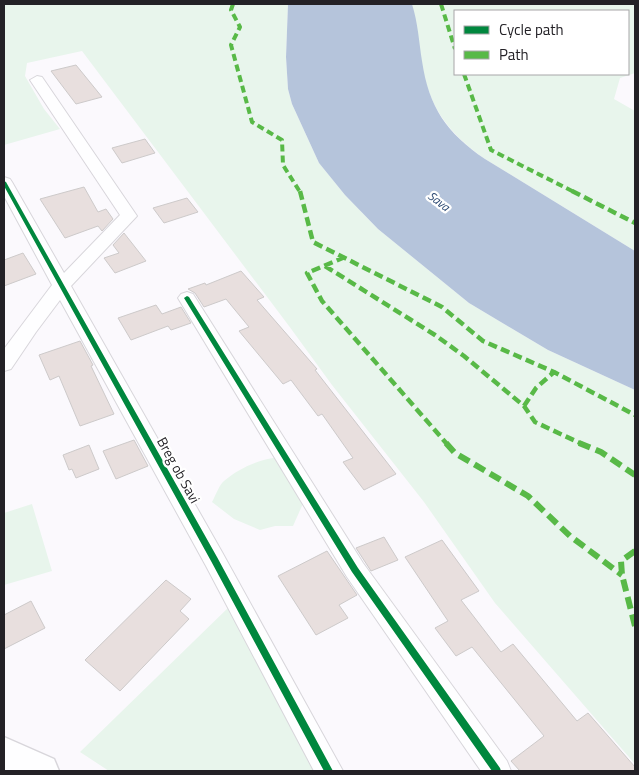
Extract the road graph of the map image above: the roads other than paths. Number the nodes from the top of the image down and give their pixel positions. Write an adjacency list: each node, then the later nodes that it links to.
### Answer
1 (37, 80): 3 (street)
2 (4, 182): 3 (street, Breg ob Savi)
3 (62, 285): 5 (street); 8 (street, Breg ob Savi)
4 (187, 298): 9 (street)
5 (4, 364)
6 (4, 754): 7 (street)
7 (42, 771)
8 (330, 771)
9 (497, 771)

